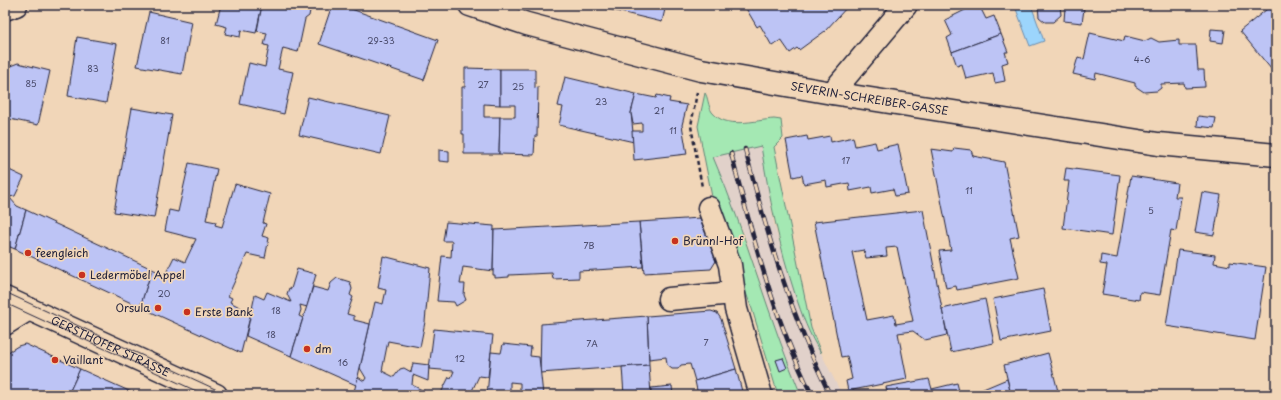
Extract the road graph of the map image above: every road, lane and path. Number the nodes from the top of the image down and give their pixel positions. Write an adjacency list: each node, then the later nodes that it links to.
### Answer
1 (16, 5): 4 (street)
2 (470, 5): 6 (street, SEVERIN-SCHREIBER-GASSE)
3 (906, 5): 6 (street)
4 (5, 9)
5 (697, 91): 8 (path)
6 (832, 93): 7 (street, SEVERIN-SCHREIBER-GASSE)
7 (1276, 155)
8 (702, 185)
9 (709, 208): 10 (street)
10 (733, 293): 12 (street); 16 (street)
11 (5, 298): 13 (street, GERSTHOFER STRASSE)
12 (669, 299)
13 (29, 309): 14 (street); 15 (street, GERSTHOFER STRASSE)
14 (5, 324)
15 (216, 395)
16 (761, 395)

